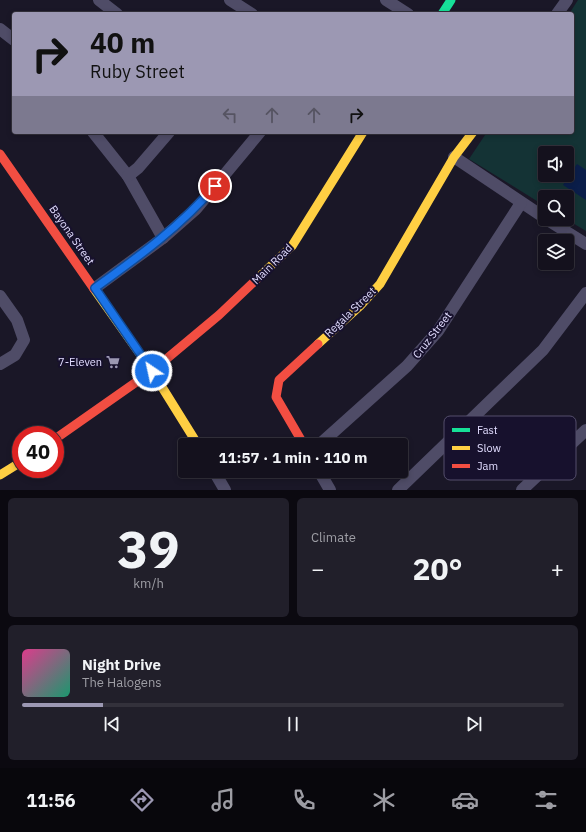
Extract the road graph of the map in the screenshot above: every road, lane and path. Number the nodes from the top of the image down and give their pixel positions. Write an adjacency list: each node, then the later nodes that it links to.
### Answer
1 (99, 0): 6 (street)
2 (230, 0): 7 (street)
3 (386, 0): 8 (street)
4 (451, 0): 9 (street)
5 (567, 0): 10 (street)
6 (114, 12)
7 (249, 12)
8 (405, 12)
9 (443, 12)
10 (558, 12)
11 (0, 29): 12 (street)
12 (12, 38)
13 (95, 134): 20 (street)
14 (167, 134): 20 (street)
15 (258, 134): 24 (street)
16 (361, 134): 30 (street, Main Road)
17 (471, 134): 19 (street, Regala Street)
18 (0, 154): 26 (street, Bayona Street)
19 (454, 157): 21 (street); 35 (street, Regala Street)
20 (128, 176): 24 (street)
21 (521, 203): 22 (street); 36 (street, Cruz Street)
22 (538, 214)
23 (557, 226): 25 (street)
24 (163, 238): 26 (street)
25 (586, 244)
26 (95, 288): 30 (street, Bayona Street)
27 (586, 293): 31 (street)
28 (0, 296): 29 (street)
29 (0, 364)
30 (152, 371): 33 (street, Main Road); 34 (street)
31 (475, 416)
32 (586, 430): 37 (street)
33 (64, 433)
34 (194, 438)
35 (300, 438)
36 (327, 438)
37 (576, 439)
38 (444, 446): 46 (street)
39 (12, 468): 40 (street)
40 (0, 475)
41 (218, 478): 44 (street)
42 (323, 478): 45 (street)
43 (533, 480): 47 (street)
44 (225, 490)
45 (330, 490)
46 (398, 490)
47 (522, 490)

